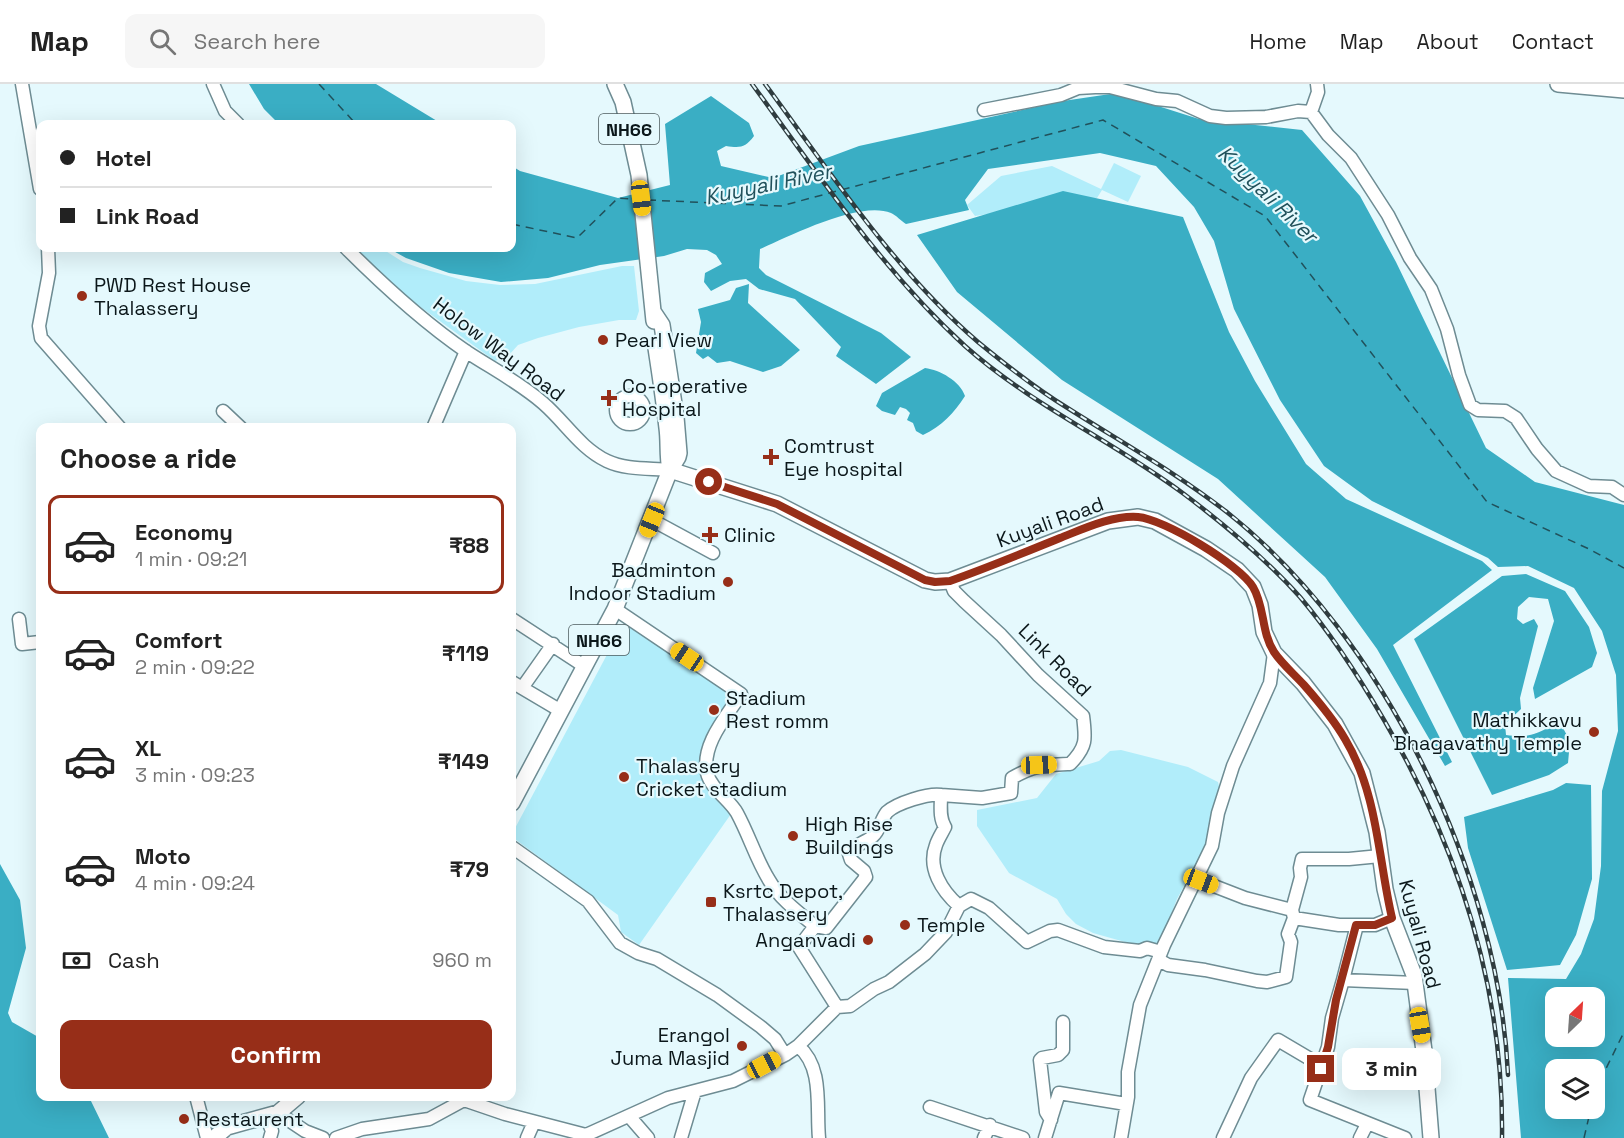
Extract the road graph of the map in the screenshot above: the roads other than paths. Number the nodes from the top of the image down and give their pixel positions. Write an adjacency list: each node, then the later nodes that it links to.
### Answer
1 (22, 84): 10 (street)
2 (213, 84): 9 (street)
3 (615, 84): 13 (main road, NH66)
4 (1317, 84): 8 (street)
5 (1557, 84): 6 (main road)
6 (1624, 90)
7 (984, 110): 8 (street)
8 (1311, 112): 22 (street)
9 (234, 120)
10 (36, 170)
11 (48, 252): 18 (street)
12 (350, 252): 14 (street, Holow Way Road)
13 (654, 313): 16 (main road, NH66); 21 (main road, NH66)
14 (466, 351): 20 (street); 21 (street, Holow Way Road)
15 (223, 411): 19 (street)
16 (665, 415): 17 (street); 21 (main road, NH66)
17 (643, 416)
18 (116, 423)
19 (236, 423)
20 (435, 423)
21 (670, 470): 23 (main road, NH66); 25 (main road, Kuyali Road)
22 (1624, 495)
23 (652, 520): 24 (street); 26 (main road, NH66)
24 (713, 553)
25 (950, 581): 31 (main road, Kuyali Road); 36 (street, Link Road)
26 (615, 609): 32 (main road, NH66); 44 (street)
27 (19, 619): 29 (street)
28 (516, 621): 30 (street)
29 (36, 642)
30 (553, 644): 32 (street); 33 (street)
31 (1274, 653): 38 (main road, Kuyali Road); 39 (street)
32 (585, 666): 34 (main road, NH66)
33 (517, 685): 34 (street)
34 (561, 711): 35 (main road, NH66)
35 (516, 795)
36 (941, 795): 40 (street); 44 (street)
37 (516, 850): 51 (street)
38 (1380, 856): 41 (street); 42 (main road, Kuyali Road)
39 (1196, 879): 41 (street); 45 (street)
40 (959, 906): 45 (street); 48 (street)
41 (1293, 914): 43 (street); 45 (street)
42 (1392, 918): 43 (street); 47 (main road, Kuyali Road)
43 (1356, 925): 46 (street)
44 (815, 926): 48 (street)
45 (1160, 956): 58 (street)
46 (1343, 980): 47 (street); 52 (street)
47 (1415, 983): 82 (main road, Kuyali Road)
48 (837, 1007): 50 (street)
49 (1063, 1022): 62 (street)
50 (798, 1046): 51 (street); 74 (street)
51 (785, 1054): 53 (street)
52 (1322, 1066): 64 (street); 79 (street)
53 (695, 1091): 61 (street); 73 (street)
54 (197, 1101): 66 (street)
55 (291, 1101): 60 (main road)
56 (462, 1101): 70 (street)
57 (467, 1101): 63 (street)
58 (1126, 1104): 62 (street); 78 (street)
59 (930, 1107): 65 (street)
60 (272, 1115): 67 (main road); 68 (street); 69 (street)
61 (629, 1116): 63 (street); 72 (street)
62 (1051, 1120): 77 (street)
63 (534, 1122): 71 (street)
64 (1367, 1124): 80 (street); 81 (street)
65 (990, 1125): 75 (street); 76 (street)
66 (207, 1138)
67 (214, 1138)
68 (270, 1138)
69 (323, 1138)
70 (336, 1138)
71 (527, 1138)
72 (648, 1138)
73 (681, 1138)
74 (819, 1138)
75 (984, 1138)
76 (1023, 1138)
77 (1045, 1138)
78 (1121, 1138)
79 (1223, 1138)
80 (1360, 1138)
81 (1406, 1138)
82 (1429, 1138)

